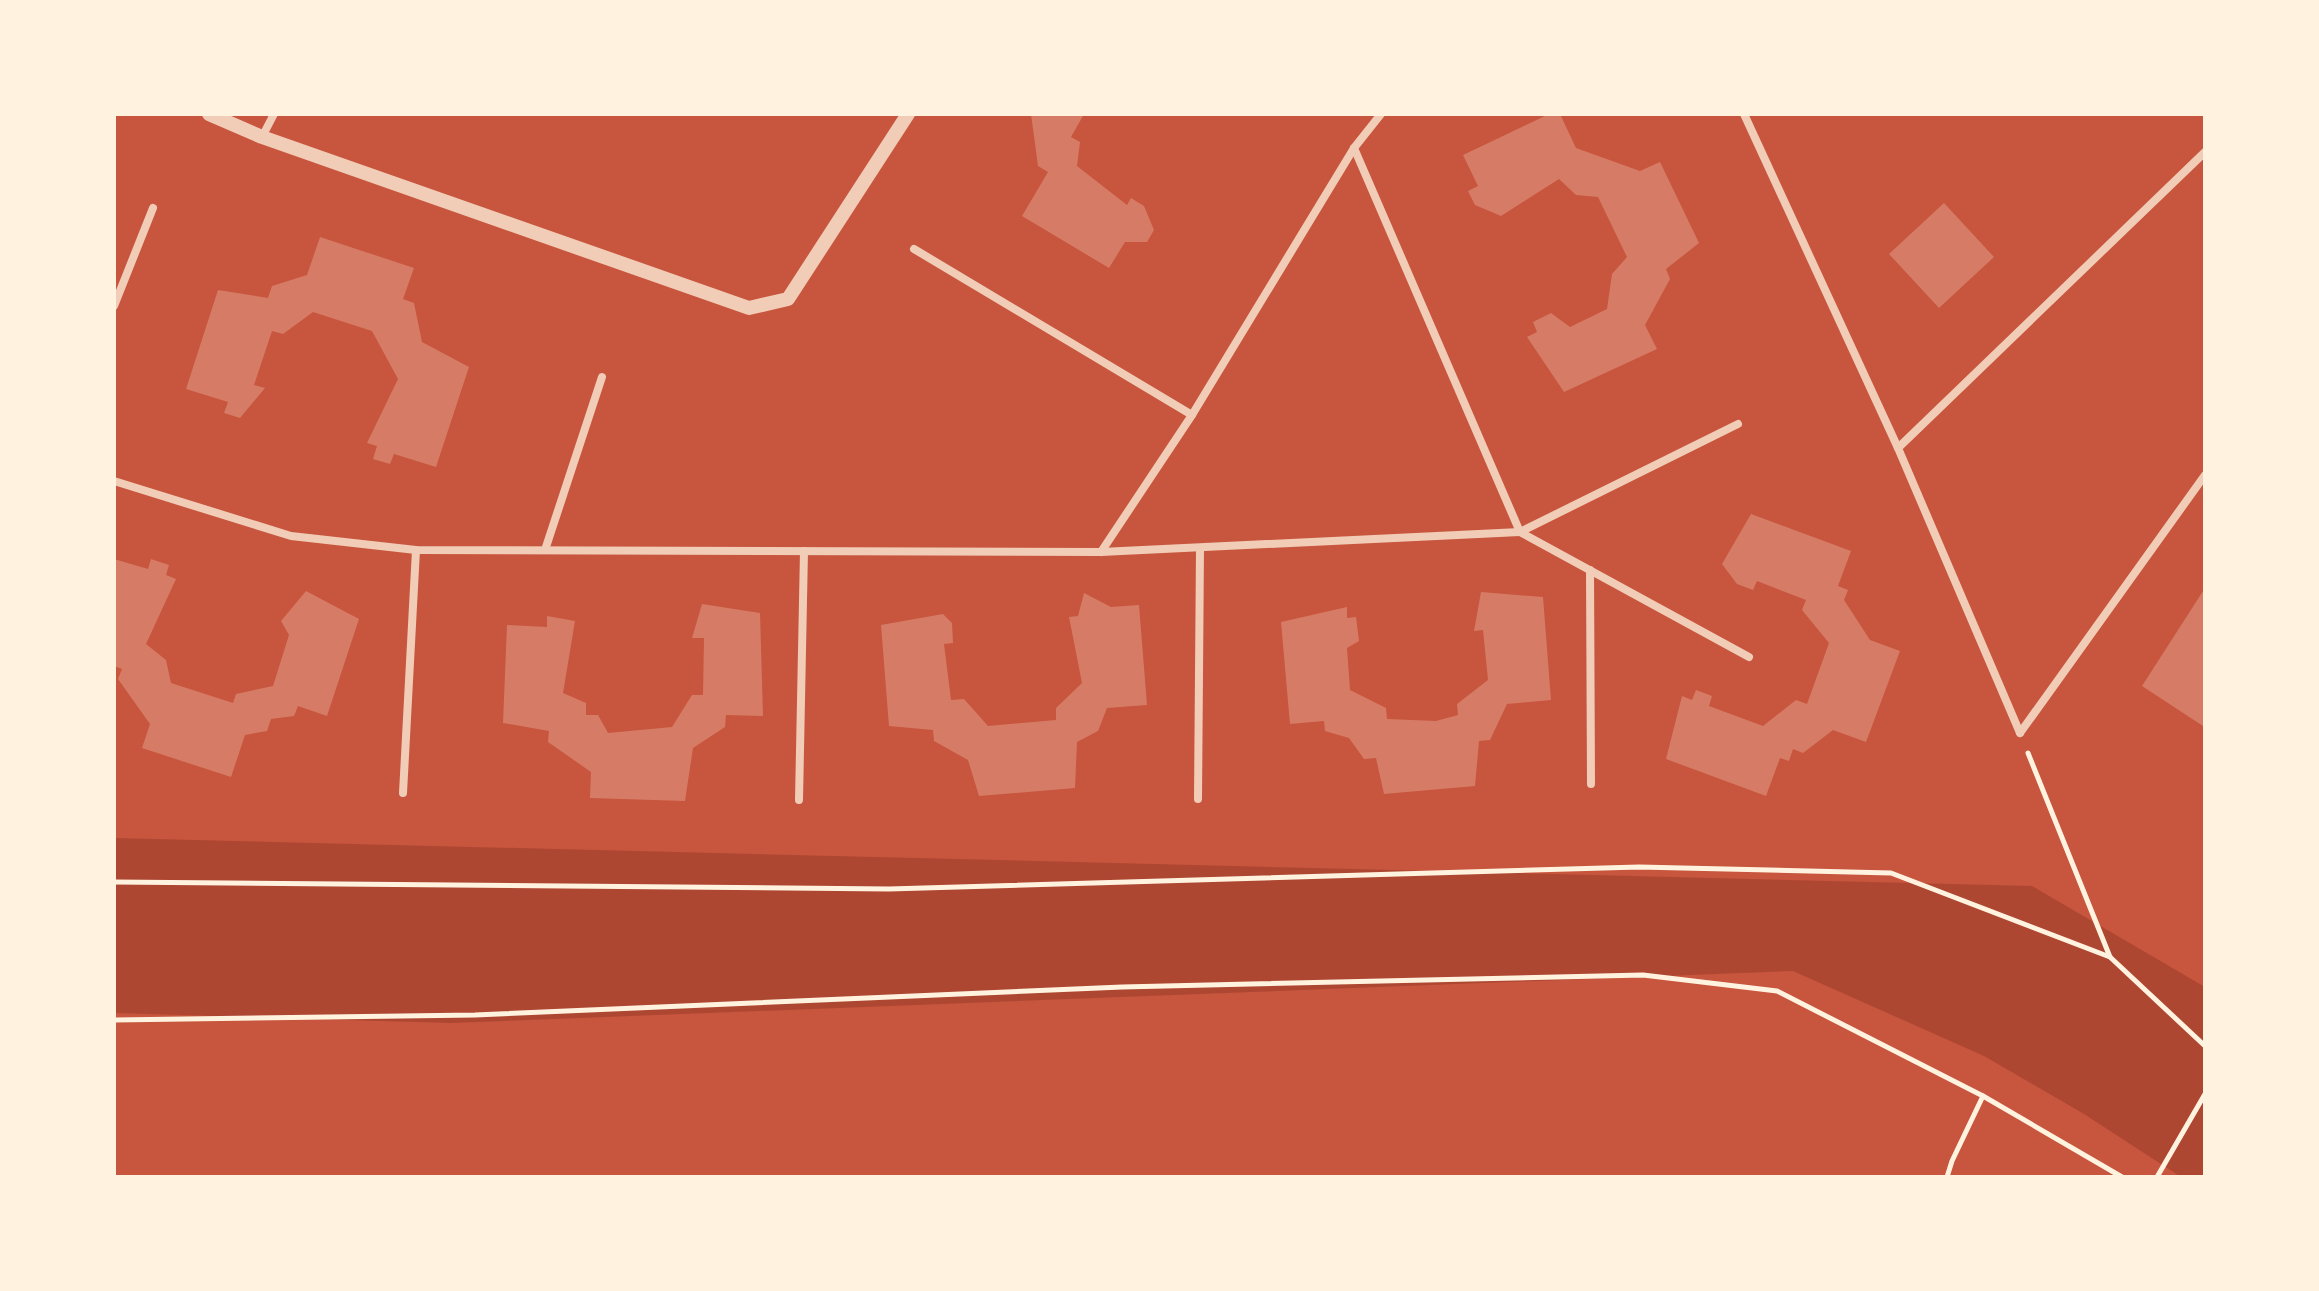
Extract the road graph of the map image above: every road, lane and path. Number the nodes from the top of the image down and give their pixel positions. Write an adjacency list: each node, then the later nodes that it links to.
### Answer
1 (209, 114): 6 (street)
2 (274, 114): 6 (street)
3 (908, 114): 6 (street)
4 (1381, 114): 7 (street)
5 (1744, 114): 15 (street)
6 (262, 137)
7 (1354, 148): 13 (street); 18 (street)
8 (2205, 152): 15 (street)
9 (153, 208): 11 (street)
10 (914, 249): 13 (street)
11 (114, 306)
12 (602, 377): 21 (street)
13 (1192, 415): 23 (street)
14 (1738, 424): 18 (street)
15 (1898, 448): 26 (street)
16 (2205, 475): 26 (street)
17 (114, 481): 20 (street)
18 (1520, 532): 19 (street); 24 (street)
19 (1200, 548): 23 (street); 29 (street)
20 (416, 550): 21 (street); 28 (street)
21 (545, 550): 22 (street)
22 (804, 551): 23 (street); 30 (street)
23 (1101, 552)
24 (1590, 570): 25 (street); 27 (street)
25 (1749, 657)
26 (2020, 733): 32 (path)
27 (1591, 784)
28 (403, 793)
29 (1198, 799)
30 (799, 800)
31 (114, 882): 32 (path)
32 (2110, 957): 34 (path)
33 (114, 1020): 36 (path)
34 (2205, 1046)
35 (2205, 1094): 39 (path)
36 (1983, 1096): 37 (path); 38 (path)
37 (1947, 1177)
38 (2122, 1177)
39 (2157, 1177)

